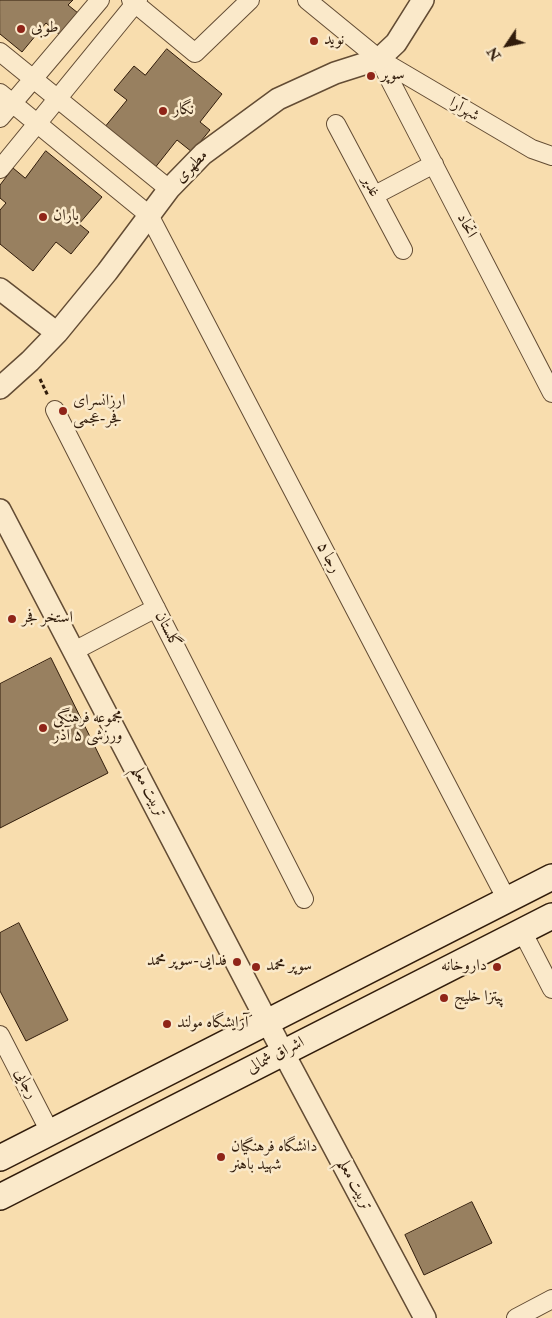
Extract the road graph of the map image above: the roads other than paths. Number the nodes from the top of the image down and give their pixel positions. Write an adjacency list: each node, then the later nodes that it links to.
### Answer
1 (100, 0): 8 (street)
2 (250, 0): 5 (street)
3 (307, 0): 7 (street)
4 (423, 0): 7 (street, مطهری)
5 (135, 1): 10 (street)
6 (0, 52): 8 (street)
7 (379, 59): 14 (street, شهرآرا); 15 (street, اتحاد); 17 (street, مطهری)
8 (32, 78): 9 (street); 10 (street)
9 (6, 98): 11 (street); 12 (street)
10 (57, 99): 12 (street); 17 (street)
11 (0, 118)
12 (37, 123): 16 (street); 19 (street)
13 (336, 124): 18 (street, غدیر)
14 (552, 156)
15 (434, 164): 18 (street); 24 (street, اتحاد)
16 (0, 169)
17 (169, 189): 19 (street, مطهری)
18 (374, 196): 20 (street, غدیر)
19 (149, 215): 22 (street, مطهری); 31 (street, رجا ۵)
20 (403, 250)
21 (0, 290): 22 (street)
22 (57, 333): 23 (street, مطهری)
23 (0, 388)
24 (552, 393)
25 (55, 410): 27 (street, گلستان)
26 (0, 510): 28 (street, تربیت معلم)
27 (156, 608): 28 (street); 30 (street, گلستان)
28 (74, 651): 35 (street, تربیت معلم)
29 (552, 878): 31 (main road)
30 (304, 899)
31 (507, 900): 35 (main road)
32 (552, 916): 33 (main road, اشراق شمالی)
33 (522, 931): 34 (street); 37 (main road, اشراق شمالی)
34 (552, 989)
35 (268, 1021): 37 (street, تربیت معلم); 38 (main road)
36 (0, 1035): 38 (street, رجایی)
37 (283, 1052): 40 (main road, اشراق شمالی); 42 (street, تربیت معلم)
38 (50, 1132): 39 (main road)
39 (0, 1158)
40 (0, 1197)
41 (552, 1299): 43 (street)
42 (425, 1318)
43 (516, 1318)

